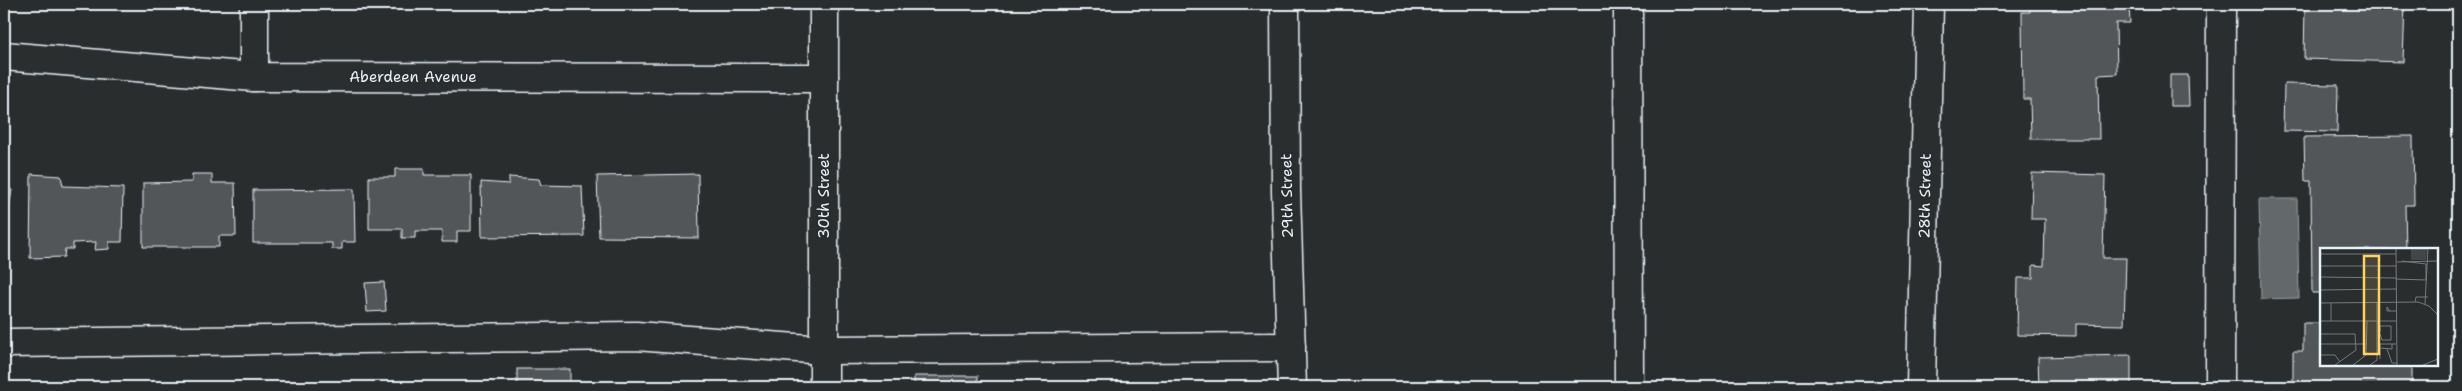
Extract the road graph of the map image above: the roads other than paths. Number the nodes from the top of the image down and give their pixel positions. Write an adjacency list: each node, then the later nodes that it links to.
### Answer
1 (254, 4): 8 (street)
2 (824, 4): 9 (street, 30th Street)
3 (1286, 4): 11 (street, 29th Street)
4 (1628, 4): 15 (street)
5 (1929, 4): 16 (street, 28th Street)
6 (2221, 4): 17 (street)
7 (4, 56): 8 (street, Aberdeen Avenue)
8 (254, 76): 9 (street, Aberdeen Avenue)
9 (824, 78): 12 (street, 30th Street)
10 (4, 343): 12 (street)
11 (1291, 347): 12 (street); 14 (street, 29th Street)
12 (824, 350): 13 (street, 30th Street)
13 (824, 387)
14 (1292, 387)
15 (1629, 387)
16 (1921, 387)
17 (2220, 387)

